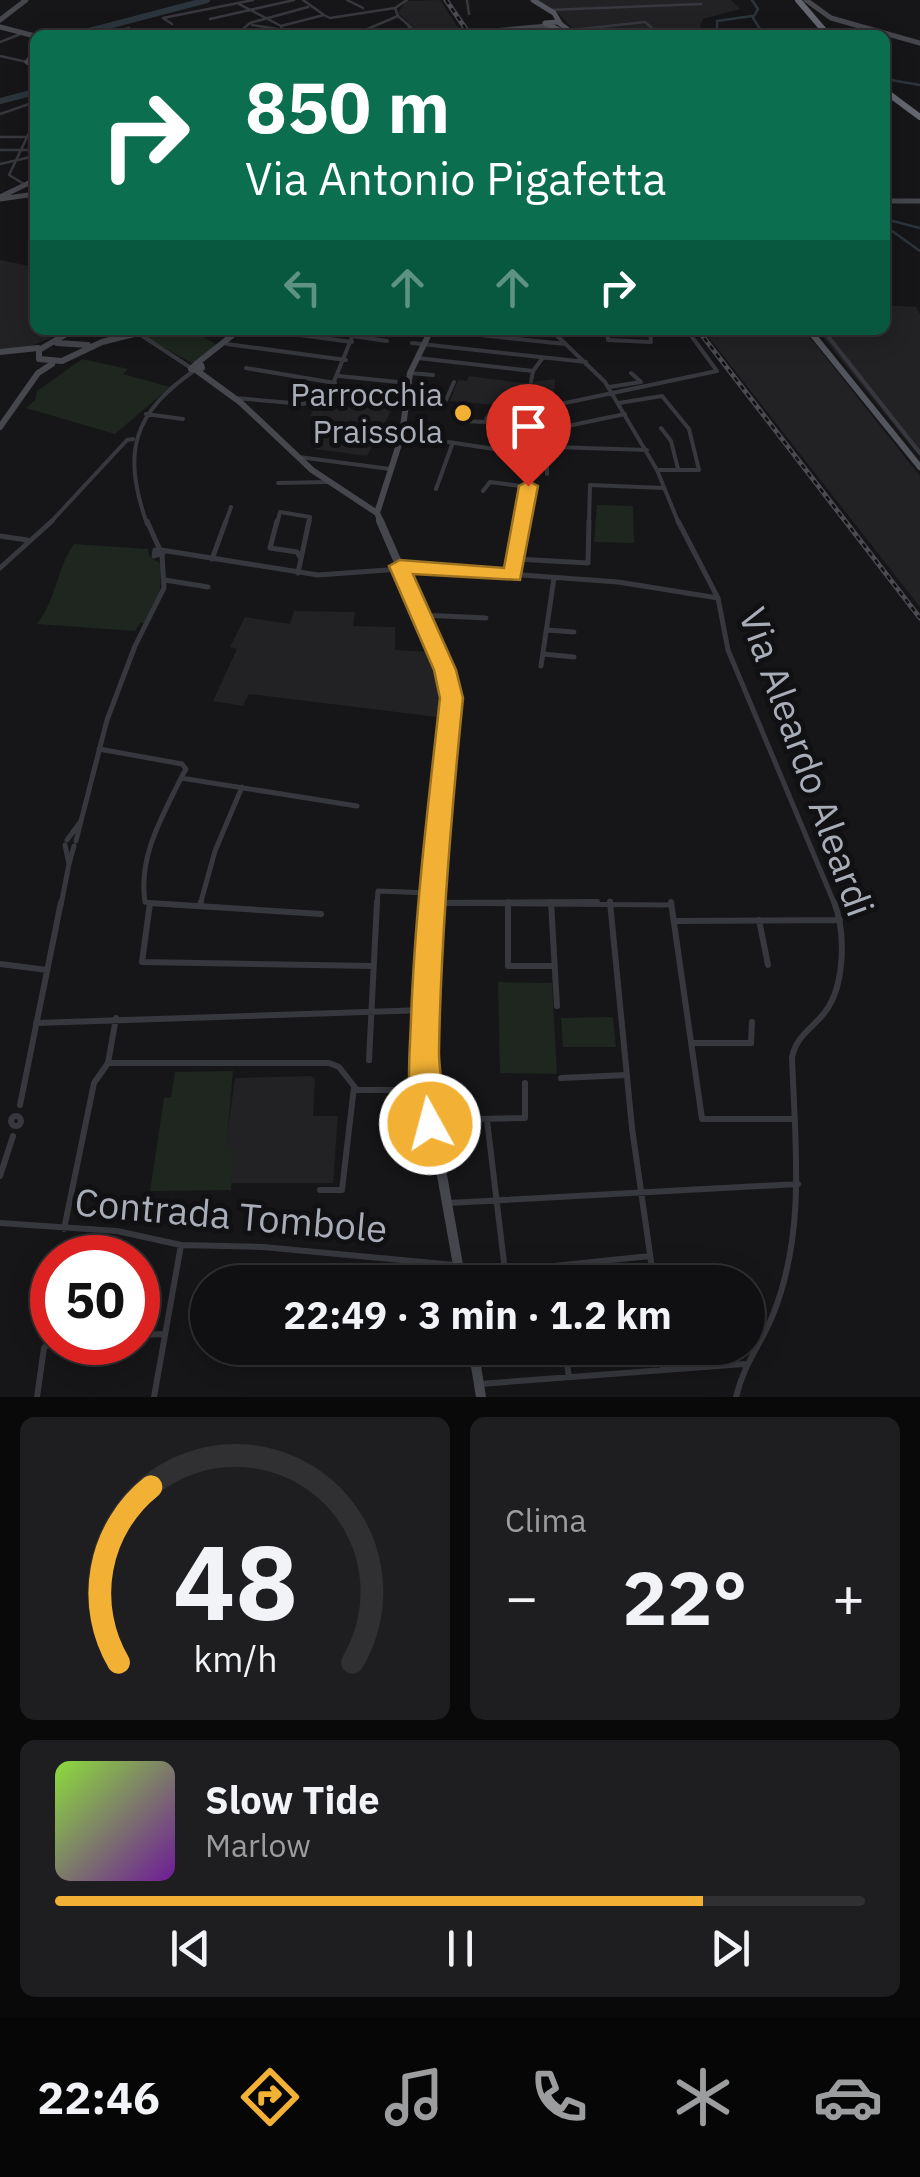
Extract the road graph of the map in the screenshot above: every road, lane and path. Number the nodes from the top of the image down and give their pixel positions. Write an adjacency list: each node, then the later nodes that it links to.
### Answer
1 (26, 0): 26 (main road)
2 (254, 0): 11 (street)
3 (294, 0): 16 (street)
4 (303, 0): 13 (street)
5 (347, 0): 15 (street)
6 (407, 0): 14 (street)
7 (467, 0): 19 (street)
8 (531, 0): 17 (main road); 25 (main road)
9 (794, 0): 44 (highway)
10 (806, 0): 45 (main road)
11 (239, 4): 16 (street); 27 (street)
12 (701, 4): 17 (street)
13 (308, 7): 18 (street); 21 (street)
14 (395, 8): 15 (street); 20 (street)
15 (365, 9): 18 (street)
16 (252, 11): 21 (street); 22 (street)
17 (551, 11): 23 (main road)
18 (324, 14): 35 (street)
19 (469, 14)
20 (398, 16): 29 (street); 36 (street)
21 (266, 18): 24 (street); 28 (street)
22 (210, 20)
23 (559, 21): 25 (main road); 41 (main road)
24 (274, 22): 30 (street); 35 (street)
25 (547, 23): 31 (main road); 40 (main road)
26 (0, 24): 46 (main road)
27 (172, 24)
28 (249, 24): 30 (street); 34 (street)
29 (408, 24): 36 (street); 37 (street)
30 (260, 26): 35 (street)
31 (524, 26): 38 (main road); 39 (street)
32 (129, 28): 33 (street)
33 (121, 30)
34 (242, 30)
35 (283, 30)
36 (364, 30)
37 (415, 30)
38 (492, 30)
39 (523, 30)
40 (565, 30)
41 (568, 30)
42 (576, 30): 43 (street)
43 (654, 30)
44 (818, 30)
45 (872, 30)
46 (23, 33): 47 (main road); 49 (street)
47 (30, 35)
48 (890, 35): 50 (main road)
49 (0, 42)
50 (920, 44)
51 (0, 56): 53 (street)
52 (30, 58): 53 (main road)
53 (27, 62): 54 (main road)
54 (30, 64)
55 (890, 98): 58 (highway)
56 (30, 104): 57 (street)
57 (0, 114)
58 (920, 120)
59 (27, 135): 60 (street); 61 (street); 63 (street)
60 (30, 136)
61 (0, 137)
62 (0, 150): 63 (street)
63 (20, 150): 64 (street); 66 (street)
64 (30, 152)
65 (30, 155): 66 (street)
66 (13, 163): 67 (street); 68 (street)
67 (0, 164)
68 (10, 177): 69 (street); 71 (street)
69 (0, 179)
70 (30, 182): 71 (main road)
71 (23, 184): 73 (main road)
72 (30, 194): 73 (main road)
73 (4, 196)
74 (920, 200): 75 (main road)
75 (890, 202)
76 (66, 335): 92 (main road)
77 (71, 335): 96 (main road)
78 (130, 335): 91 (main road)
79 (141, 335): 107 (street)
80 (235, 335): 93 (main road)
81 (429, 335): 97 (main road)
82 (480, 335): 95 (street)
83 (556, 335): 95 (street, Via Aleardo Aleardi)
84 (608, 335): 85 (street)
85 (650, 335)
86 (691, 335): 119 (street)
87 (814, 335): 120 (main road)
88 (826, 335): 120 (street)
89 (353, 336): 90 (street); 104 (street)
90 (387, 341)
91 (102, 342): 96 (main road); 100 (main road)
92 (53, 343): 96 (main road); 98 (main road)
93 (227, 344): 104 (street); 107 (main road)
94 (412, 344): 97 (street)
95 (566, 344): 106 (street, Via Aleardo Aleardi)
96 (69, 345): 100 (main road)
97 (423, 345): 101 (main road); 102 (street)
98 (42, 347): 99 (main road); 103 (main road)
99 (0, 352): 103 (main road)
100 (70, 357): 105 (main road)
101 (417, 358): 109 (street); 110 (main road)
102 (542, 359): 106 (street); 109 (street)
103 (40, 360): 105 (main road); 111 (main road)
104 (346, 360): 114 (street)
105 (56, 362): 111 (main road)
106 (586, 362): 121 (street, Via Aleardo Aleardi)
107 (197, 368): 123 (main road); 130 (street)
108 (246, 368): 117 (street)
109 (533, 371): 116 (street)
110 (410, 372): 113 (street); 118 (main road)
111 (38, 373): 135 (main road)
112 (631, 373): 119 (street)
113 (432, 375)
114 (339, 376): 117 (street); 118 (street)
115 (454, 382): 122 (street)
116 (531, 382)
117 (335, 383): 124 (street)
118 (408, 383): 122 (main road)
119 (643, 385): 121 (street)
120 (861, 388): 142 (street); 145 (main road)
121 (610, 391): 126 (street, Via Aleardo Aleardi); 129 (street)
122 (407, 396): 138 (main road)
123 (235, 398): 127 (street); 144 (main road)
124 (322, 398): 125 (street); 127 (street)
125 (330, 400)
126 (619, 403): 131 (street, Via Aleardo Aleardi); 147 (street)
127 (303, 404): 128 (street)
128 (316, 406)
129 (527, 411): 134 (street); 137 (street)
130 (146, 414): 132 (street); 139 (street)
131 (625, 414): 137 (street); 141 (street, Via Aleardo Aleardi)
132 (183, 419)
133 (463, 421): 134 (street)
134 (486, 422): 137 (street)
135 (0, 427)
136 (661, 428): 147 (street)
137 (537, 430): 141 (street); 143 (street)
138 (402, 434): 140 (street); 146 (main road)
139 (133, 439): 159 (street); 160 (street)
140 (452, 445): 143 (street); 154 (street)
141 (646, 450): 148 (street, Via Aleardo Aleardi)
142 (920, 454)
143 (532, 455): 149 (street); 152 (street)
144 (296, 458): 146 (street); 151 (main road)
145 (920, 467)
146 (390, 469): 157 (main road)
147 (678, 469): 148 (street)
148 (657, 470): 153 (street, Via Aleardo Aleardi)
149 (546, 474)
150 (278, 482): 151 (street)
151 (329, 482): 157 (main road)
152 (528, 486): 155 (street); 163 (street)
153 (664, 488): 163 (street); 171 (street, Via Aleardo Aleardi)
154 (436, 489)
155 (483, 491)
156 (230, 507): 162 (street)
157 (377, 510): 165 (main road)
158 (0, 536): 159 (street)
159 (29, 540): 164 (street)
160 (159, 553): 162 (street); 169 (street)
161 (301, 554): 161 (street); 166 (street)
162 (212, 559): 166 (street)
163 (516, 559): 167 (street)
164 (0, 568)
165 (400, 568): 166 (street); 167 (street); 172 (main road)
166 (298, 573)
167 (513, 576): 168 (street)
168 (554, 578): 171 (street); 174 (street)
169 (165, 580): 170 (street); 179 (street)
170 (208, 587)
171 (718, 598): 191 (street, Via Aleardo Aleardi)
172 (420, 615): 173 (street); 183 (main road)
173 (486, 618)
174 (547, 630): 175 (street); 176 (street)
175 (574, 632)
176 (544, 654): 177 (street); 178 (street)
177 (574, 657)
178 (541, 666)
179 (99, 749): 180 (street); 197 (street)
180 (181, 778): 181 (street); 187 (street)
181 (242, 787): 182 (street); 188 (street)
182 (356, 806)
183 (429, 898): 185 (street); 195 (street); 199 (main road)
184 (610, 901): 186 (street); 192 (street); 207 (street)
185 (508, 902): 186 (street); 196 (street)
186 (551, 902): 196 (street)
187 (150, 903): 188 (street); 195 (street)
188 (200, 906): 189 (street)
189 (321, 914)
190 (759, 920): 191 (street); 192 (street); 194 (street)
191 (840, 920): 212 (street, Via Aleardo Aleardi)
192 (676, 921): 204 (street)
193 (0, 964): 197 (street)
194 (768, 965)
195 (372, 966): 200 (street)
196 (553, 966): 198 (street)
197 (46, 970): 203 (street)
198 (557, 1006)
199 (425, 1010): 200 (street); 211 (main road)
200 (368, 1011): 201 (street); 205 (street)
201 (116, 1018): 203 (street); 206 (street)
202 (752, 1022): 204 (street)
203 (36, 1023): 215 (street)
204 (691, 1043): 212 (street)
205 (370, 1060)
206 (108, 1062): 210 (street); 222 (street)
207 (628, 1075): 208 (street); 218 (street)
208 (560, 1078)
209 (525, 1084): 214 (street)
210 (354, 1088): 211 (street); 217 (street)
211 (424, 1090): 213 (main road)
212 (793, 1119): 216 (street, Via Aleardo Aleardi)
213 (429, 1120): 214 (street); 220 (main road)
214 (487, 1120): 219 (street)
215 (0, 1176)
216 (798, 1184): 218 (street); 229 (street, Via Aleardo Aleardi)
217 (320, 1190)
218 (641, 1192): 219 (street); 224 (street)
219 (496, 1199): 220 (street); 226 (street)
220 (444, 1203): 225 (main road)
221 (0, 1223): 222 (street, Contrada Tombole)
222 (64, 1229): 223 (street, Contrada Tombole)
223 (181, 1245): 225 (street, Contrada Tombole); 231 (street)
224 (650, 1256): 227 (street); 228 (street)
225 (458, 1265)
226 (503, 1265)
227 (568, 1265)
228 (651, 1265)
229 (765, 1329)
230 (160, 1334): 231 (street)
231 (164, 1334): 242 (street)
232 (42, 1365): 241 (street)
233 (476, 1365): 240 (main road)
234 (567, 1365): 239 (street)
235 (664, 1365): 238 (street)
236 (724, 1365): 238 (street)
237 (744, 1365): 243 (street, Via Aleardo Aleardi)
238 (664, 1368): 239 (street)
239 (569, 1376): 240 (street)
240 (480, 1391)
241 (37, 1397)
242 (154, 1397)
243 (736, 1397)

